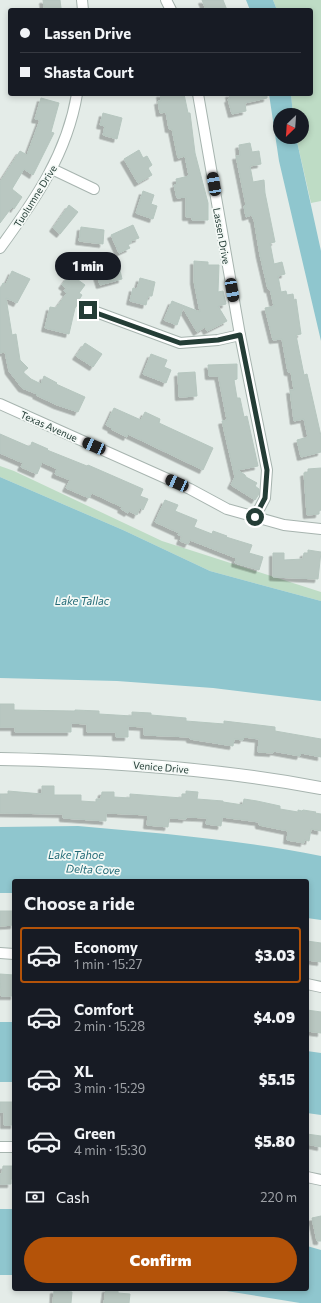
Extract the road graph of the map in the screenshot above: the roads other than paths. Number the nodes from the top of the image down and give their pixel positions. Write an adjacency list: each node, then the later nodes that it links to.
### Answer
1 (76, 96): 3 (street, Tuolumne Drive)
2 (198, 96): 7 (street, Lassen Drive)
3 (52, 169): 4 (street); 5 (street, Tuolumne Drive)
4 (94, 189)
5 (0, 248)
6 (88, 310): 7 (street)
7 (240, 335): 9 (street, Lassen Drive)
8 (0, 404): 9 (street, Texas Avenue)
9 (255, 517): 10 (street, Texas Avenue)
10 (321, 529)
11 (0, 759): 12 (street, Venice Drive)
12 (321, 788)
13 (0, 953): 14 (street)
14 (12, 954)
15 (309, 984): 16 (street)
16 (321, 986)
17 (0, 1147): 18 (street)
18 (12, 1147)
19 (309, 1177): 20 (street)
20 (321, 1180)

